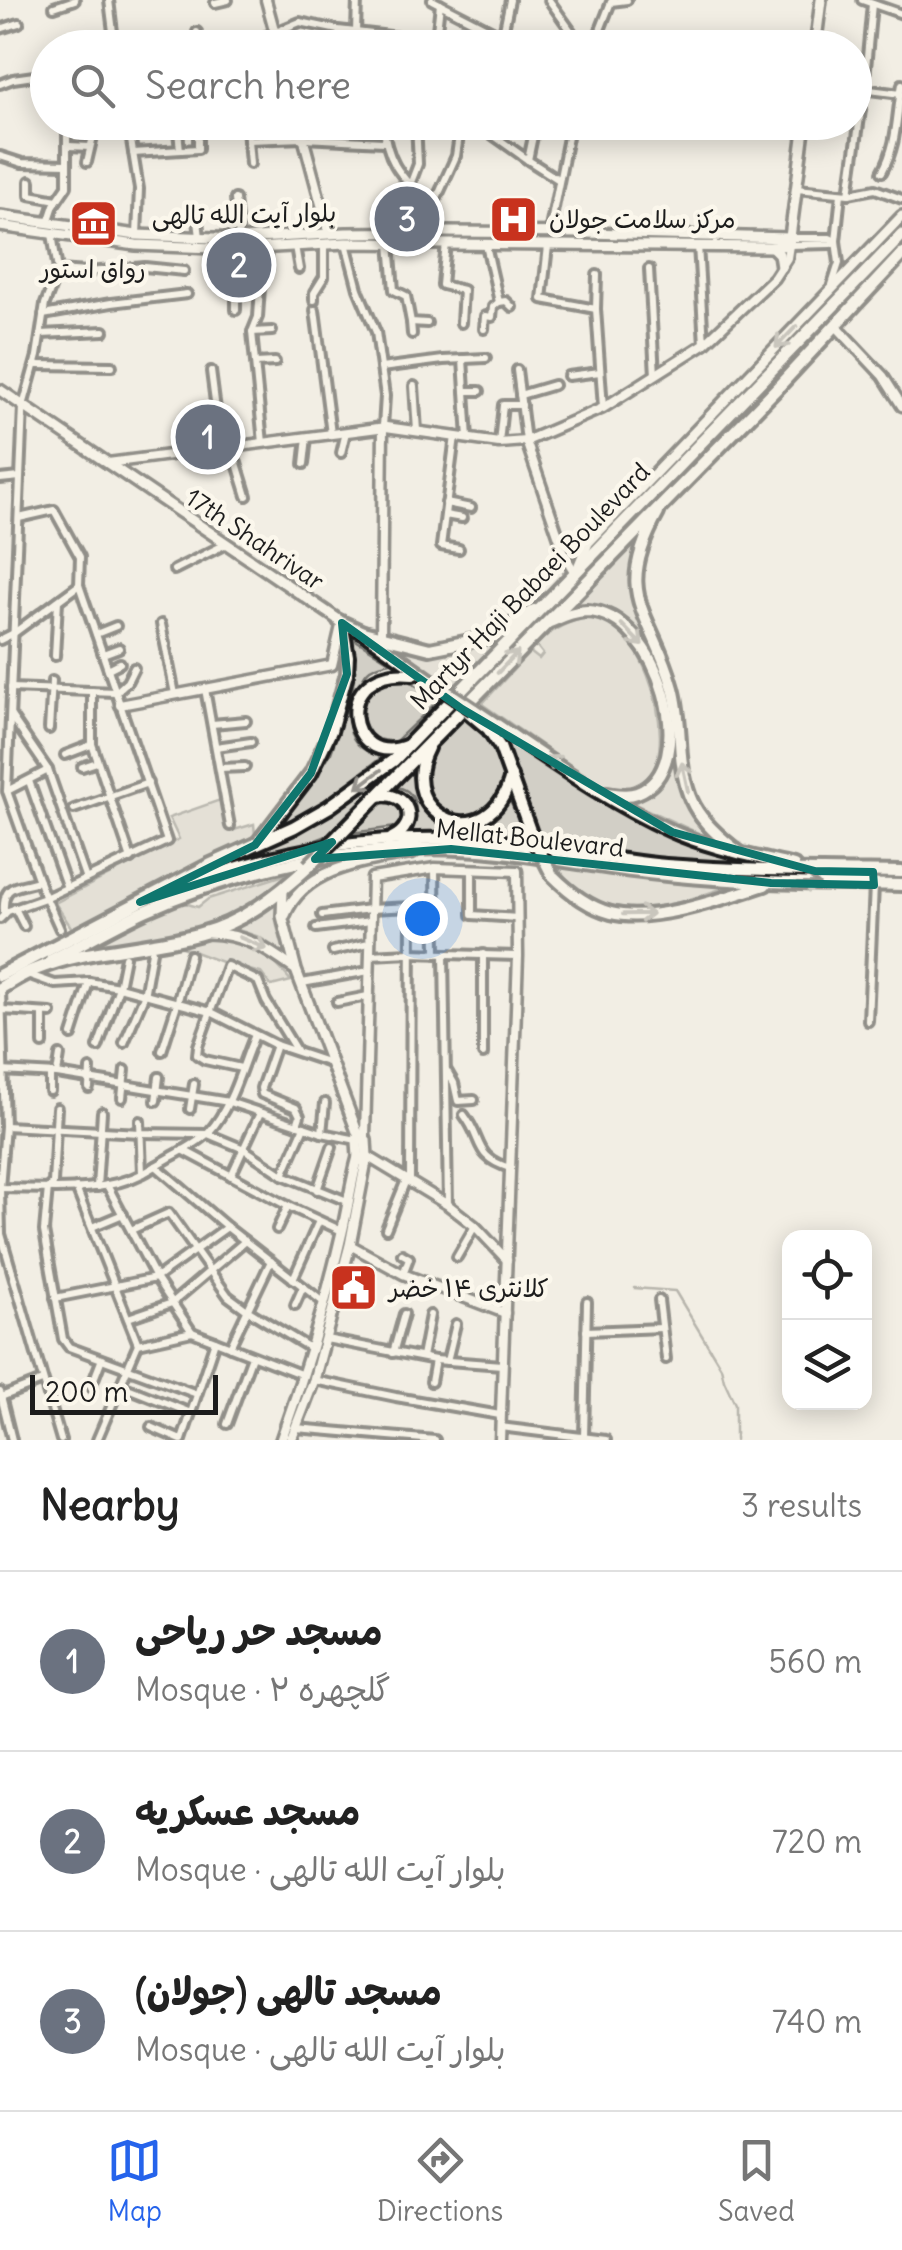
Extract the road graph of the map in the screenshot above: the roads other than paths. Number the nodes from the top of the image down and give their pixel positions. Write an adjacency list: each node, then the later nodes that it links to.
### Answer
1 (76, 0): 14 (street)
2 (110, 0): 20 (street)
3 (228, 0): 11 (street)
4 (266, 0): 21 (street)
5 (356, 0): 24 (street)
6 (510, 0): 28 (street)
7 (549, 0): 29 (street)
8 (628, 0): 30 (street)
9 (822, 0): 31 (main road)
10 (862, 0): 13 (street)
11 (214, 2)
12 (436, 2): 17 (street); 25 (street)
13 (872, 4): 15 (street); 32 (street)
14 (54, 6)
15 (902, 14)
16 (4, 18): 19 (street)
17 (474, 22): 26 (street); 27 (street)
18 (20, 23): 19 (street)
19 (4, 28)
20 (113, 30)
21 (274, 30)
22 (279, 30): 23 (street)
23 (338, 30)
24 (356, 30)
25 (436, 30)
26 (473, 30)
27 (490, 30)
28 (503, 30)
29 (571, 30)
30 (601, 30)
31 (818, 30)
32 (868, 30)
33 (30, 76): 34 (street)
34 (0, 84)
35 (902, 84): 37 (street)
36 (872, 91): 37 (street)
37 (901, 94): 63 (street)
38 (68, 140): 54 (street)
39 (92, 140): 55 (street)
40 (131, 140): 57 (street)
41 (179, 140): 56 (street)
42 (198, 140): 56 (street)
43 (248, 140): 62 (street)
44 (304, 140): 78 (street)
45 (344, 140): 53 (street)
46 (417, 140): 66 (street)
47 (458, 140): 72 (street)
48 (500, 140): 59 (street)
49 (532, 140): 59 (street)
50 (568, 140): 64 (street)
51 (803, 140): 67 (main road)
52 (852, 140): 68 (street)
53 (384, 142): 66 (street)
54 (69, 146): 55 (street); 61 (street)
55 (90, 146): 60 (street)
56 (180, 150): 57 (street)
57 (133, 152): 79 (street)
58 (0, 156): 61 (street)
59 (528, 160): 64 (street)
60 (87, 162)
61 (67, 164): 71 (street)
62 (250, 164)
63 (882, 172)
64 (560, 180): 83 (street)
65 (30, 181): 71 (street)
66 (410, 185): 72 (street)
67 (796, 189): 68 (street); 87 (main road)
68 (845, 194): 70 (street); 84 (street)
69 (235, 199): 90 (street)
70 (902, 199)
71 (56, 200): 77 (street)
72 (431, 208): 82 (street)
73 (0, 216): 77 (main road, بلوار آیت الله تالهی)
74 (902, 216): 104 (main road)
75 (198, 221): 81 (street)
76 (0, 226): 77 (main road, بلوار آیت الله تالهی)
77 (50, 229): 79 (main road, بلوار آیت الله تالهی); 90 (main road, بلوار آیت الله تالهی); 100 (street)
78 (329, 234): 82 (main road, بلوار آیت الله تالهی); 90 (main road, بلوار آیت الله تالهی)
79 (137, 235): 81 (main road, بلوار آیت الله تالهی)
80 (902, 235): 147 (highway, Martyr Haji Babaei Boulevard)
81 (200, 238): 90 (main road, بلوار آیت الله تالهی)
82 (420, 238): 83 (main road, بلوار آیت الله تالهی); 85 (main road, بلوار آیت الله تالهی); 86 (main road, بلوار آیت الله تالهی)
83 (549, 238): 87 (main road, بلوار آیت الله تالهی); 89 (main road, بلوار آیت الله تالهی); 92 (main road, بلوار آیت الله تالهی); 109 (street)
84 (836, 241): 87 (street); 104 (street)
85 (390, 242): 88 (main road, بلوار آیت الله تالهی); 113 (street)
86 (446, 242): 89 (main road, بلوار آیت الله تالهی); 115 (street)
87 (790, 242): 94 (main road, بلوار آیت الله تالهی); 97 (street)
88 (346, 243): 91 (main road, بلوار آیت الله تالهی); 130 (street)
89 (486, 243): 107 (street)
90 (240, 244): 95 (main road, بلوار آیت الله تالهی)
91 (324, 244): 93 (main road, بلوار آیت الله تالهی); 106 (street)
92 (698, 245): 94 (main road, بلوار آیت الله تالهی); 123 (street)
93 (295, 246): 95 (main road, بلوار آیت الله تالهی); 98 (street)
94 (772, 247): 97 (main road)
95 (268, 248): 103 (street)
96 (902, 254): 116 (highway, Martyr Haji Babaei Boulevard)
97 (781, 267): 123 (street)
98 (300, 268)
99 (648, 269): 134 (street)
100 (58, 270): 101 (street); 112 (street)
101 (184, 271)
102 (597, 275): 109 (street)
103 (260, 288): 110 (street); 120 (street)
104 (829, 292): 153 (main road, one-way to 153)
105 (188, 294): 112 (street)
106 (314, 300)
107 (499, 302): 108 (street); 117 (street)
108 (512, 307)
109 (596, 309): 133 (street)
110 (236, 310)
111 (315, 310): 150 (street)
112 (43, 315): 121 (street)
113 (411, 322): 114 (street); 122 (street)
114 (427, 323)
115 (461, 324)
116 (835, 325): 144 (street); 156 (highway, Martyr Haji Babaei Boulevard)
117 (484, 329)
118 (104, 331): 121 (street)
119 (272, 331): 120 (street)
120 (252, 332): 127 (street)
121 (40, 334): 128 (street)
122 (412, 334)
123 (704, 344): 134 (street)
124 (486, 358): 125 (street)
125 (463, 359): 130 (street); 140 (street)
126 (275, 362): 127 (street)
127 (256, 363): 157 (street)
128 (35, 365): 129 (street); 143 (street)
129 (112, 366)
130 (381, 368): 146 (street)
131 (212, 370): 160 (street)
132 (517, 370): 141 (street)
133 (600, 372): 135 (street); 145 (street)
134 (654, 375): 145 (street)
135 (568, 376)
136 (554, 385): 141 (street)
137 (414, 386): 148 (street)
138 (0, 390): 143 (main road, 17th Shahrivar)
139 (480, 390): 140 (street)
140 (465, 391): 154 (street)
141 (520, 394): 142 (street)
142 (522, 404): 155 (street); 158 (street)
143 (23, 406): 162 (main road, 17th Shahrivar); 164 (street)
144 (902, 406)
145 (603, 408): 155 (street)
146 (383, 428): 148 (street); 149 (street); 187 (street)
147 (713, 429): 153 (highway, Martyr Haji Babaei Boulevard); 156 (highway)
148 (417, 431): 151 (street)
149 (346, 432): 150 (street); 161 (street)
150 (331, 434): 152 (street)
151 (455, 436): 154 (street); 168 (street)
152 (307, 437): 157 (street); 163 (street)
153 (697, 437): 176 (highway, Martyr Haji Babaei Boulevard)
154 (468, 438): 158 (street)
155 (526, 441): 158 (street); 176 (street)
156 (724, 442): 167 (highway, Martyr Haji Babaei Boulevard)
157 (263, 443): 159 (street)
158 (498, 443)
159 (232, 447): 160 (street); 166 (street)
160 (221, 448): 162 (street)
161 (342, 453)
162 (108, 463): 173 (main road, 17th Shahrivar)
163 (304, 464)
164 (20, 477): 165 (street); 171 (street)
165 (0, 479)
166 (247, 496)
167 (666, 499): 182 (highway, Martyr Haji Babaei Boulevard); 238 (main road, one-way to 167)
168 (446, 502): 169 (street); 170 (street)
169 (472, 508)
170 (445, 515): 172 (street); 174 (street)
171 (18, 518): 177 (street); 185 (street)
172 (462, 518)
173 (227, 543): 175 (street); 180 (main road, 17th Shahrivar)
174 (460, 550)
175 (174, 570)
176 (576, 573): 178 (highway, Martyr Haji Babaei Boulevard)
177 (78, 585): 179 (street); 186 (street)
178 (552, 598): 187 (main road); 212 (highway, Martyr Haji Babaei Boulevard)
179 (58, 600): 185 (street); 191 (street)
180 (340, 622): 184 (main road); 195 (main road); 199 (street); 236 (main road)
181 (161, 624): 201 (street)
182 (545, 624): 209 (highway, Martyr Haji Babaei Boulevard, one-way to 182); 226 (main road, one-way to 226)
183 (116, 626): 186 (street)
184 (363, 632): 187 (main road); 202 (main road)
185 (14, 633): 188 (street); 197 (street)
186 (96, 634): 190 (street)
187 (381, 638)
188 (0, 640)
189 (120, 648): 190 (street)
190 (103, 654): 194 (street)
191 (55, 656)
192 (120, 664): 194 (street)
193 (134, 668): 200 (street)
194 (108, 669): 200 (street)
195 (412, 674): 202 (main road); 212 (main road)
196 (51, 685): 197 (street); 198 (street); 208 (street)
197 (11, 688): 205 (street)
198 (90, 688): 200 (street); 211 (street)
199 (205, 689): 201 (street); 207 (street)
200 (116, 692): 203 (street)
201 (175, 694): 203 (street)
202 (445, 694): 204 (main road, bridge)
203 (120, 705): 224 (street)
204 (471, 711): 220 (main road); 226 (main road, one-way to 204)
205 (10, 715): 219 (street); 225 (street)
206 (246, 720): 207 (street)
207 (212, 724): 213 (street)
208 (49, 729)
209 (432, 739): 220 (main road); 227 (highway, Martyr Haji Babaei Boulevard)
210 (251, 742): 213 (street)
211 (92, 744): 214 (street); 215 (street)
212 (409, 744): 236 (highway, Martyr Haji Babaei Boulevard, one-way to 236)
213 (216, 748): 218 (street)
214 (65, 756)
215 (97, 762): 216 (street); 221 (street)
216 (82, 767)
217 (245, 767): 218 (street)
218 (220, 768): 232 (street)
219 (48, 770): 222 (street); 245 (street)
220 (511, 776): 247 (main road, one-way to 247, bridge)
221 (102, 777): 223 (street); 228 (street)
222 (28, 781): 225 (street); 250 (street)
223 (91, 782)
224 (148, 783): 228 (street); 239 (street)
225 (7, 790): 246 (street)
226 (600, 792): 238 (main road)
227 (378, 796): 235 (main road); 251 (highway, Martyr Haji Babaei Boulevard, bridge)
228 (109, 798): 229 (street); 230 (street)
229 (74, 809)
230 (116, 816): 231 (street); 233 (street)
231 (104, 820)
232 (230, 826)
233 (122, 833): 234 (street); 239 (street)
234 (110, 838)
235 (389, 840): 242 (main road, Mellat Boulevard); 253 (main road, Mellat Boulevard)
236 (255, 845): 253 (highway, Martyr Haji Babaei Boulevard)
237 (431, 849): 247 (main road, Mellat Boulevard); 260 (main road); 278 (main road, Mellat Boulevard)
238 (740, 853): 242 (main road)
239 (132, 859): 245 (street)
240 (435, 868): 241 (street); 255 (street); 271 (street)
241 (472, 869): 258 (street); 258 (street)
242 (814, 871): 243 (main road, Mellat Boulevard)
243 (873, 872): 244 (main road, Mellat Boulevard); 248 (main road)
244 (902, 872)
245 (86, 879): 250 (street)
246 (39, 882): 252 (street); 257 (street)
247 (771, 884): 248 (main road, Mellat Boulevard, one-way to 248)
248 (874, 885): 249 (main road, Mellat Boulevard); 291 (street)
249 (902, 885)
250 (66, 888): 252 (street)
251 (283, 890): 260 (main road); 264 (highway, Martyr Haji Babaei Boulevard)
252 (46, 898): 254 (street); 263 (street)
253 (140, 902): 280 (highway, Mellat Boulevard)
254 (15, 908): 257 (street); 261 (street)
255 (370, 909): 256 (street); 259 (street); 269 (street)
256 (322, 915)
257 (2, 917)
258 (519, 918): 276 (street)
259 (370, 920): 262 (street); 266 (street)
260 (283, 923): 277 (main road)
261 (24, 926)
262 (316, 928)
263 (60, 929)
264 (203, 933): 277 (main road, one-way to 277); 278 (highway, Martyr Haji Babaei Boulevard)
265 (473, 941): 272 (street)
266 (369, 943): 268 (street); 270 (street)
267 (152, 951): 285 (street)
268 (334, 951)
269 (410, 953): 270 (street); 271 (street); 346 (street)
270 (370, 954): 279 (street)
271 (440, 954): 272 (street); 306 (street)
272 (468, 954): 273 (street)
273 (483, 954): 276 (street); 300 (street)
274 (190, 955): 288 (street)
275 (124, 956): 284 (street)
276 (518, 956): 342 (street)
277 (296, 970): 282 (main road)
278 (31, 971): 281 (street); 283 (highway, Mellat Boulevard)
279 (369, 971): 282 (street); 286 (street)
280 (0, 974)
281 (89, 982): 284 (street); 292 (street)
282 (302, 983): 302 (main road)
283 (1, 988): 289 (street)
284 (118, 988): 285 (street); 297 (street)
285 (144, 996): 288 (street); 294 (street)
286 (368, 996): 287 (street); 336 (street)
287 (337, 1002)
288 (178, 1004): 290 (street); 299 (street)
289 (2, 1010): 295 (street); 307 (street)
290 (211, 1012): 293 (street); 298 (street); 303 (street)
291 (868, 1021)
292 (72, 1035)
293 (256, 1035): 296 (street); 303 (street)
294 (124, 1043)
295 (43, 1044)
296 (276, 1045): 298 (street); 330 (street)
297 (98, 1047)
298 (296, 1050): 302 (street)
299 (162, 1052)
300 (483, 1054)
301 (60, 1055): 308 (street)
302 (330, 1063): 336 (main road)
303 (240, 1068): 321 (street)
304 (90, 1069): 310 (street)
305 (125, 1070): 311 (street)
306 (446, 1070): 319 (street); 355 (street)
307 (2, 1071): 308 (street); 318 (street)
308 (54, 1074): 310 (street); 315 (street)
309 (159, 1077): 314 (street)
310 (89, 1079): 311 (street); 313 (street)
311 (122, 1084): 314 (street); 317 (street)
312 (194, 1084): 316 (street)
313 (88, 1088)
314 (157, 1090): 316 (street); 320 (street)
315 (50, 1092)
316 (191, 1095): 321 (street); 324 (street)
317 (122, 1098)
318 (2, 1100): 329 (street)
319 (474, 1100)
320 (156, 1101)
321 (229, 1102): 326 (street); 334 (street)
322 (325, 1103): 335 (street)
323 (57, 1108): 331 (street)
324 (190, 1109)
325 (102, 1112): 332 (street)
326 (260, 1112): 330 (street); 338 (street)
327 (464, 1115): 342 (street)
328 (140, 1121): 333 (street)
329 (5, 1126): 331 (street); 349 (street)
330 (300, 1126): 335 (street); 344 (street)
331 (55, 1129): 332 (street); 350 (street)
332 (100, 1131): 333 (street); 348 (street)
333 (141, 1133): 334 (street); 343 (street)
334 (208, 1134): 338 (street); 339 (street)
335 (322, 1134): 336 (street)
336 (360, 1138): 340 (main road)
337 (332, 1147): 352 (street)
338 (244, 1149): 344 (street); 345 (street)
339 (183, 1150): 341 (street); 345 (street)
340 (363, 1158): 346 (street); 353 (main road); 366 (main road)
341 (156, 1166): 343 (street); 359 (street)
342 (510, 1168): 370 (street)
343 (142, 1174): 347 (street)
344 (283, 1175): 352 (street)
345 (231, 1176): 354 (street)
346 (408, 1181): 355 (street); 361 (street)
347 (108, 1185): 348 (street); 356 (street)
348 (97, 1187): 351 (street)
349 (0, 1188): 350 (street); 409 (street)
350 (48, 1188): 351 (street); 378 (street)
351 (76, 1188): 360 (street)
352 (317, 1190): 353 (street)
353 (347, 1201): 364 (main road)
354 (288, 1206): 357 (street); 363 (street)
355 (448, 1206): 358 (street)
356 (123, 1214): 360 (street); 362 (street)
357 (319, 1220): 364 (street); 375 (street)
358 (475, 1226): 369 (street); 370 (street)
359 (227, 1227): 365 (street); 367 (street)
360 (92, 1228): 376 (street)
361 (386, 1229)
362 (131, 1230): 367 (street); 374 (street)
363 (277, 1230)
364 (342, 1230): 380 (main road)
365 (245, 1241): 371 (street); 372 (street)
366 (350, 1245): 373 (street); 393 (main road)
367 (195, 1250): 372 (street); 374 (street)
368 (402, 1254): 373 (street)
369 (457, 1257)
370 (506, 1260): 385 (street)
371 (270, 1261): 375 (street); 384 (street)
372 (210, 1271): 382 (street); 384 (street)
373 (403, 1274): 385 (street)
374 (156, 1278): 376 (street); 382 (street)
375 (293, 1279): 377 (street)
376 (115, 1286): 378 (street); 388 (street)
377 (304, 1287): 380 (street); 383 (street)
378 (55, 1298): 403 (street)
379 (659, 1300): 390 (street)
380 (323, 1302): 397 (main road)
381 (587, 1302): 392 (street)
382 (172, 1303): 388 (street); 391 (street)
383 (294, 1305)
384 (247, 1310): 396 (street); 397 (street)
385 (504, 1313): 405 (street)
386 (404, 1314): 398 (street)
387 (430, 1316): 400 (street)
388 (128, 1318): 395 (street)
389 (456, 1324): 404 (street)
390 (662, 1328): 392 (street); 401 (street)
391 (192, 1332): 394 (street); 395 (street)
392 (586, 1332): 422 (street)
393 (326, 1340): 398 (street); 408 (main road)
394 (214, 1341): 396 (street); 414 (street)
395 (138, 1344): 406 (street)
396 (230, 1347): 399 (street)
397 (310, 1348): 407 (main road)
398 (393, 1353): 400 (street)
399 (252, 1356): 407 (street); 417 (street)
400 (422, 1357): 402 (street)
401 (666, 1359)
402 (435, 1360): 404 (street); 410 (street)
403 (102, 1361): 406 (street); 412 (street)
404 (448, 1361): 405 (street)
405 (502, 1365): 416 (street)
406 (127, 1370): 411 (street); 414 (street)
407 (302, 1375): 427 (main road)
408 (314, 1380): 416 (street); 420 (main road)
409 (43, 1381): 413 (street); 424 (street)
410 (431, 1382)
411 (120, 1385): 415 (street); 425 (street)
412 (91, 1387)
413 (1, 1394): 423 (street)
414 (197, 1394): 415 (street)
415 (191, 1413): 426 (street)
416 (500, 1414): 418 (street)
417 (228, 1424)
418 (500, 1427): 421 (street); 430 (street)
419 (151, 1428): 426 (street)
420 (296, 1428): 428 (main road); 429 (street)
421 (544, 1436): 422 (street)
422 (584, 1437): 431 (street)
423 (12, 1440)
424 (61, 1440)
425 (97, 1440)
426 (181, 1440)
427 (281, 1440)
428 (292, 1440)
429 (435, 1440)
430 (500, 1440)
431 (606, 1440)

